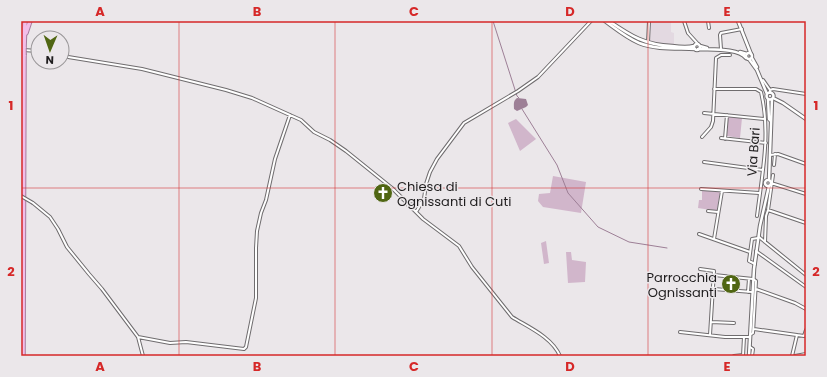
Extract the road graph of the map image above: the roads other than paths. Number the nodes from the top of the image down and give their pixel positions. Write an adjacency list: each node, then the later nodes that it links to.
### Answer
1 (21, 21): 19 (highway)
2 (25, 21): 14 (highway)
3 (30, 21): 14 (highway)
4 (591, 21): 58 (street)
5 (605, 21): 18 (main road)
6 (609, 21): 16 (main road)
7 (649, 21): 16 (street)
8 (684, 21): 9 (street); 15 (street)
9 (688, 21)
10 (708, 21): 12 (street)
11 (738, 21): 13 (main road)
12 (709, 28)
13 (742, 29): 20 (street); 21 (main road)
14 (25, 38): 19 (highway)
15 (693, 39): 17 (street); 18 (street)
16 (648, 43): 18 (main road)
17 (699, 45): 18 (main road); 18 (main road); 20 (main road)
18 (695, 47): 20 (main road)
19 (22, 49): 24 (highway, bridge)
20 (721, 50): 21 (main road); 22 (street); 26 (main road)
21 (749, 53): 26 (main road); 26 (main road)
22 (721, 55): 23 (street); 27 (street)
23 (730, 55)
24 (23, 56): 30 (highway); 99 (highway)
25 (70, 57): 33 (street)
26 (749, 58): 29 (main road, Via Bari); 29 (main road, Via Bari)
27 (714, 89): 32 (street); 35 (street, Via Bari)
28 (806, 94): 29 (street)
29 (771, 95): 36 (main road); 37 (main road, Via Bari); 37 (main road, Via Bari)
30 (21, 113)
31 (704, 113): 32 (street)
32 (713, 114): 34 (street); 41 (street)
33 (290, 115): 59 (street); 94 (street)
34 (727, 115): 35 (street); 43 (street)
35 (765, 119): 38 (street, Via Bari)
36 (806, 119)
37 (771, 121): 39 (main road, Via Bari)
38 (766, 127): 39 (street); 40 (street, Via Bari)
39 (771, 129): 40 (street); 46 (main road, Via Bari)
40 (766, 131): 44 (street, Via Bari)
41 (702, 137)
42 (721, 138): 43 (street)
43 (725, 139): 44 (street)
44 (766, 143): 50 (street, Via Bari)
45 (775, 154): 46 (street); 48 (street, Via Bari); 49 (street)
46 (770, 155): 52 (main road, Via Bari)
47 (704, 162): 50 (street)
48 (774, 164)
49 (806, 164)
50 (763, 170): 52 (street, Via Bari)
51 (773, 174): 52 (street, Via Bari)
52 (767, 183): 55 (street, Via Bari); 56 (street); 60 (street, Via Bari); 67 (main road, Via Bari)
53 (701, 189): 54 (street)
54 (722, 190): 55 (street); 63 (street)
55 (760, 193): 64 (street, Via Bari)
56 (806, 194)
57 (21, 196): 94 (street, bridge)
58 (422, 202): 59 (street); 62 (street)
59 (408, 205): 62 (street)
60 (768, 210): 65 (street); 69 (street, Via Bari)
61 (708, 211): 63 (street)
62 (416, 212): 101 (street)
63 (718, 212): 68 (street)
64 (757, 216)
65 (806, 222)
66 (699, 234): 68 (street)
67 (758, 237): 69 (street); 70 (main road, Via Bari); 71 (street, Via Bari)
68 (714, 238): 71 (street)
69 (765, 242): 76 (street)
70 (756, 251): 72 (street); 73 (main road, Via Bari)
71 (750, 252): 74 (street)
72 (761, 255): 73 (street); 80 (street)
73 (756, 259): 74 (main road, Via Bari)
74 (755, 264): 79 (main road, Via Bari)
75 (700, 269): 77 (street)
76 (806, 275)
77 (714, 276): 78 (street); 81 (street)
78 (749, 279): 79 (street); 83 (street)
79 (753, 279): 82 (street, Via Bari); 84 (main road, Via Bari)
80 (806, 287)
81 (714, 289): 83 (street); 86 (street)
82 (756, 289): 85 (street); 88 (street, Via Bari)
83 (748, 292): 84 (street)
84 (752, 292): 92 (main road, Via Bari)
85 (806, 309)
86 (711, 322): 87 (street); 91 (street)
87 (734, 323)
88 (754, 329): 92 (street); 93 (street)
89 (806, 330): 93 (street)
90 (680, 332): 91 (street)
91 (710, 335): 95 (street)
92 (749, 335): 95 (street); 96 (main road, Via Bari)
93 (797, 335): 106 (street)
94 (138, 337): 100 (street)
95 (744, 337): 97 (street)
96 (749, 348): 97 (street); 104 (main road, Via Bari); 105 (street, Via Bari)
97 (744, 349): 103 (street)
98 (806, 354): 107 (street)
99 (23, 356)
100 (143, 356)
101 (560, 356)
102 (734, 356): 103 (street)
103 (743, 356)
104 (749, 356)
105 (752, 356)
106 (792, 356)
107 (795, 356)

